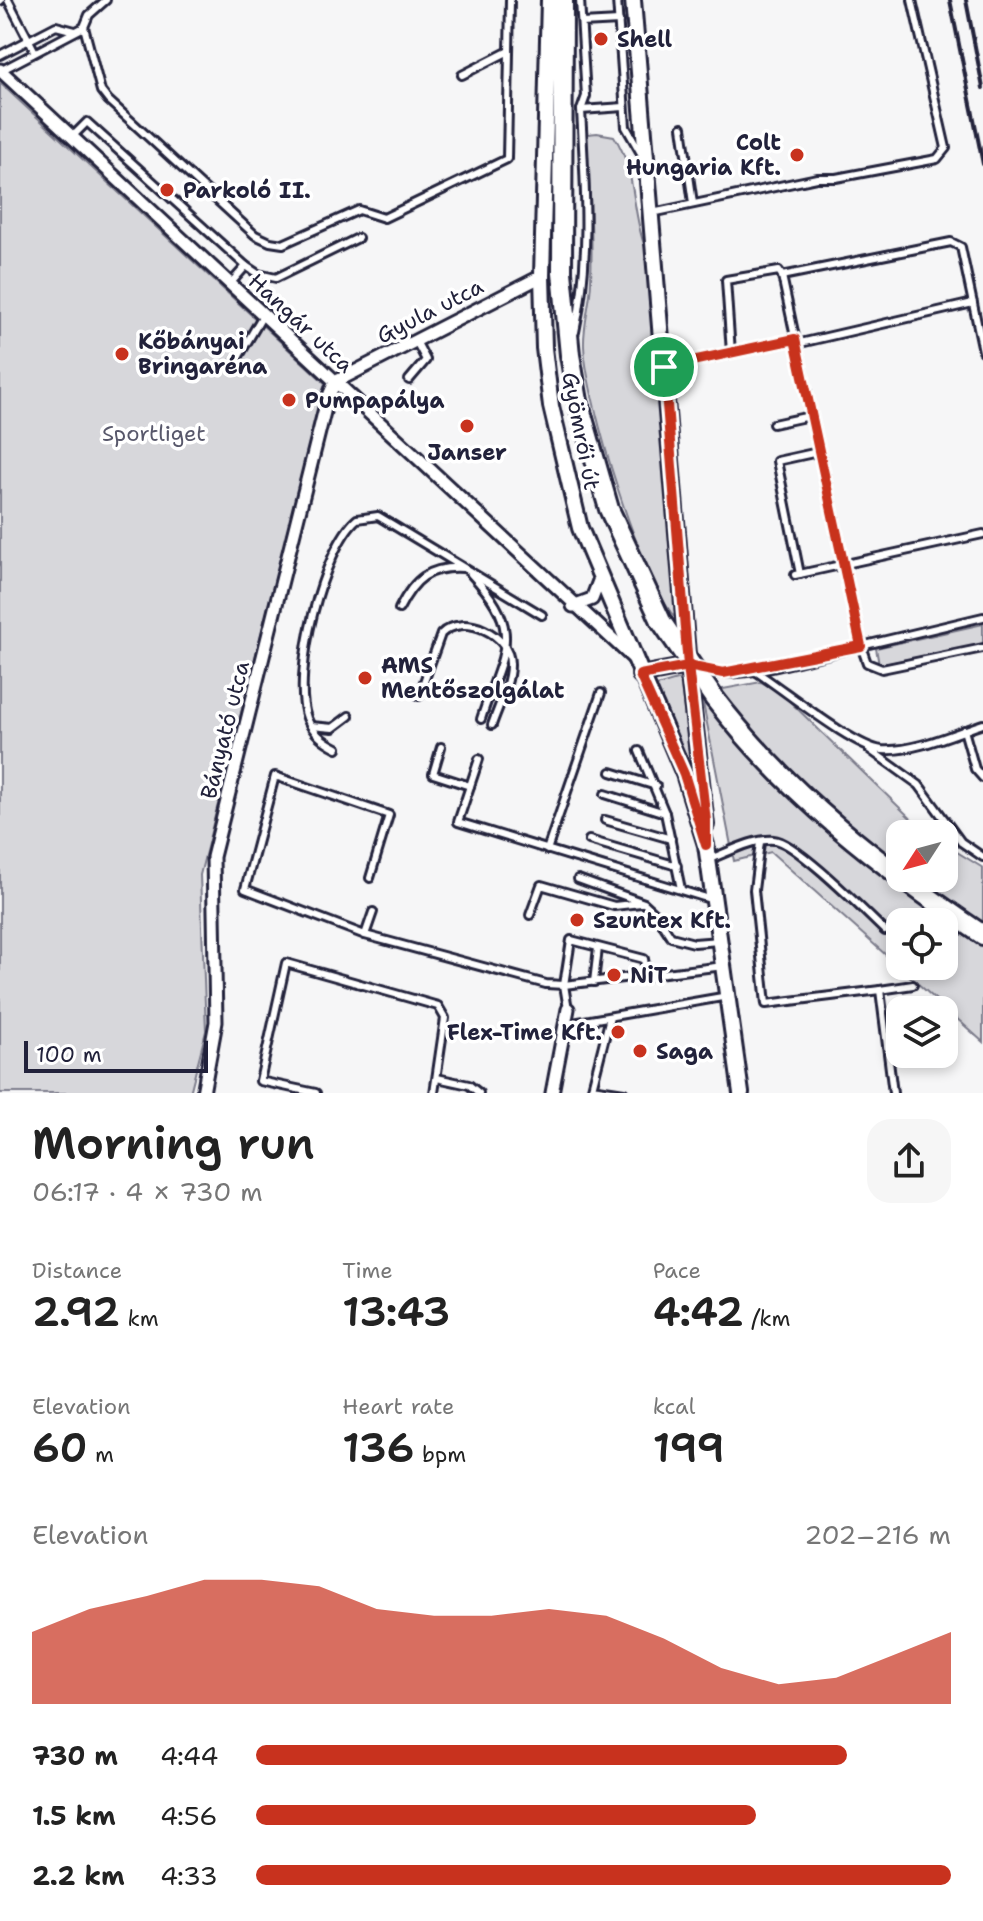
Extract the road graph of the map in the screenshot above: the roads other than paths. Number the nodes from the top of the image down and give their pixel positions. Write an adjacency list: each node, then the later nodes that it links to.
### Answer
1 (8, 0): 14 (lane)
2 (106, 0): 12 (lane)
3 (510, 0): 15 (lane)
4 (551, 0): 18 (lane); 30 (street, Gyömrői út)
5 (563, 0): 18 (main road)
6 (580, 0): 11 (lane)
7 (617, 0): 10 (lane)
8 (633, 0): 25 (street, Gyömrői út)
9 (912, 0): 26 (lane)
10 (619, 21): 11 (lane); 21 (lane)
11 (582, 23): 22 (lane)
12 (84, 27): 13 (lane); 15 (lane)
13 (75, 31): 14 (lane); 16 (lane)
14 (29, 40): 16 (lane); 17 (lane)
15 (509, 51): 20 (lane)
16 (35, 52): 19 (lane)
17 (0, 55)
18 (562, 60): 39 (main road)
19 (0, 71): 24 (street, Hangár utca)
20 (462, 75)
21 (624, 107): 22 (lane); 25 (lane)
22 (581, 110): 39 (lane)
23 (682, 127): 26 (lane)
24 (72, 137): 29 (lane); 32 (street, Hangár utca)
25 (648, 165): 27 (street, Gyömrői út)
26 (693, 203): 27 (lane)
27 (652, 213): 40 (street, Gyömrői út)
28 (358, 238): 29 (lane)
29 (246, 266): 32 (lane)
30 (542, 276): 35 (street, Gyula utca); 50 (street, Gyömrői út)
31 (782, 276): 33 (lane); 36 (lane); 38 (lane)
32 (230, 284): 34 (street, Hangár utca)
33 (973, 303): 36 (lane); 37 (lane)
34 (263, 315): 41 (lane); 43 (street, Hangár utca)
35 (416, 341): 42 (lane); 43 (street, Gyula utca)
36 (796, 341): 38 (lane); 44 (lane)
37 (983, 351)
38 (731, 353): 40 (lane)
39 (570, 355): 98 (main road, bridge)
40 (664, 367): 59 (street, Gyömrői út)
41 (232, 368)
42 (409, 380)
43 (335, 382): 51 (street, Hangár utca); 112 (street, Bányató utca)
44 (810, 416): 45 (lane); 46 (lane)
45 (773, 424)
46 (818, 452): 48 (lane); 48 (lane)
47 (983, 534): 48 (lane)
48 (843, 564): 55 (lane)
49 (465, 568): 52 (lane); 53 (lane); 56 (lane); 68 (lane)
50 (599, 581): 51 (street); 58 (street, Gyömrői út)
51 (573, 606): 58 (street, Hangár utca)
52 (399, 609)
53 (542, 615)
54 (983, 617): 55 (lane)
55 (861, 646): 57 (lane); 60 (lane)
56 (505, 647): 63 (lane); 65 (lane); 67 (lane)
57 (983, 648)
58 (633, 658): 61 (street, Gyömrői út)
59 (688, 666): 60 (lane); 61 (street); 86 (street, Gyömrői út)
60 (752, 669): 70 (lane)
61 (640, 675): 86 (street, Gyömrői út)
62 (601, 693): 85 (lane)
63 (419, 696)
64 (349, 716): 68 (lane)
65 (481, 719)
66 (983, 724): 69 (lane)
67 (492, 725)
68 (311, 726): 72 (lane)
69 (964, 730): 70 (lane); 76 (lane)
70 (866, 746): 87 (lane)
71 (441, 747): 77 (lane)
72 (337, 748)
73 (639, 751): 78 (lane)
74 (479, 759): 77 (lane)
75 (611, 772): 78 (lane)
76 (983, 778)
77 (470, 786): 85 (lane)
78 (656, 786): 80 (lane)
79 (605, 794): 80 (lane)
80 (665, 813): 82 (lane)
81 (605, 820): 82 (lane)
82 (671, 839): 88 (lane)
83 (589, 840): 88 (lane)
84 (760, 842): 86 (lane); 96 (lane); 106 (lane)
85 (547, 850): 91 (lane)
86 (707, 853): 92 (street, Gyömrői út)
87 (983, 857)
88 (677, 866): 91 (lane)
89 (370, 878): 97 (lane)
90 (578, 879): 93 (lane)
91 (681, 889): 92 (lane)
92 (714, 900): 99 (street, Gyömrői út)
93 (644, 903): 95 (lane); 99 (lane)
94 (373, 912): 97 (lane)
95 (530, 915)
96 (885, 931)
97 (365, 935): 104 (lane)
98 (983, 935)
99 (720, 941): 101 (street, Gyömrői út)
100 (598, 948): 102 (lane); 103 (lane); 104 (lane)
101 (724, 966): 102 (lane); 107 (street, Gyömrői út)
102 (647, 977): 103 (lane)
103 (594, 982): 104 (lane)
104 (564, 985): 108 (lane)
105 (913, 985): 106 (lane)
106 (880, 990): 119 (lane)
107 (728, 996): 109 (lane); 118 (street, Gyömrői út)
108 (568, 1009): 110 (street)
109 (610, 1017): 110 (lane); 117 (lane)
110 (567, 1024): 116 (street)
111 (437, 1078): 113 (lane); 114 (lane); 115 (lane)
112 (203, 1093)
113 (316, 1093)
114 (434, 1093)
115 (479, 1093)
116 (552, 1093)
117 (624, 1093)
118 (741, 1093)
119 (893, 1093)

